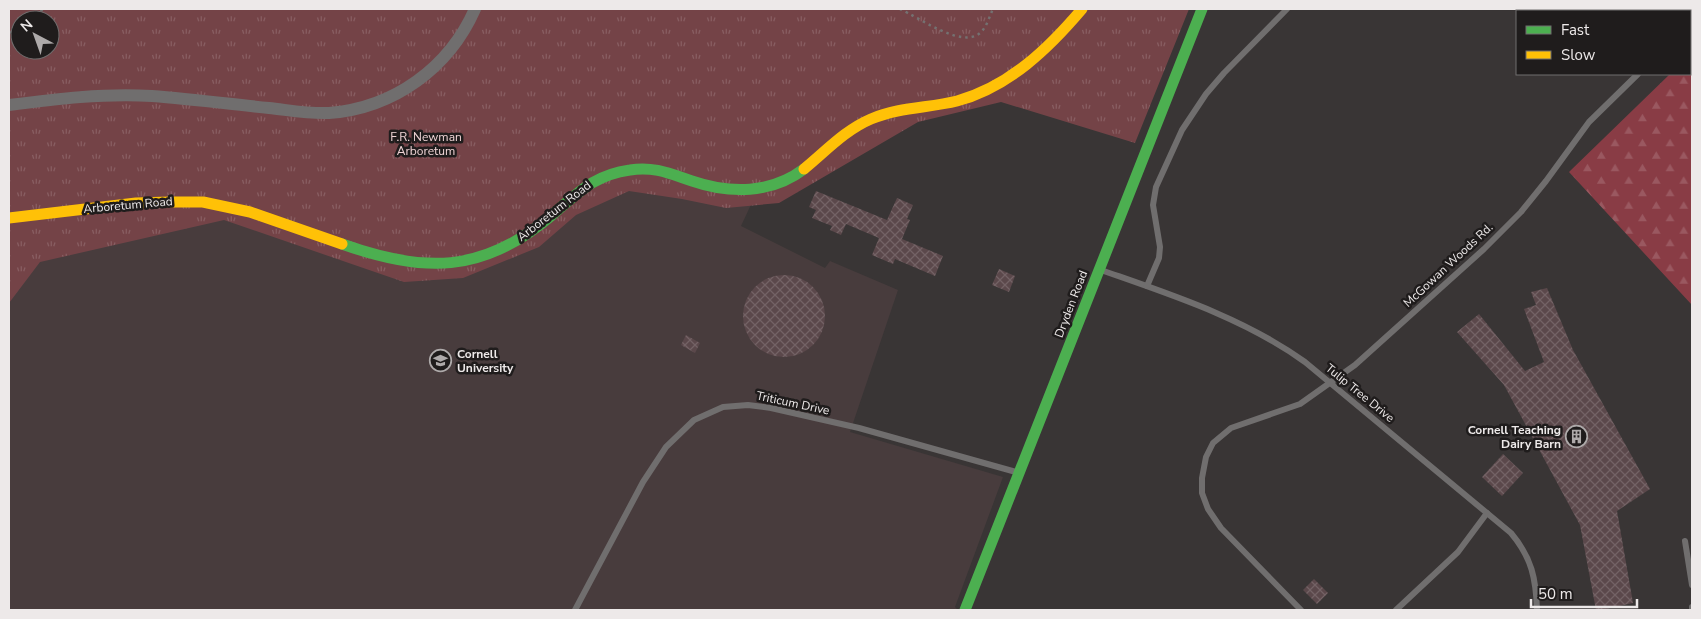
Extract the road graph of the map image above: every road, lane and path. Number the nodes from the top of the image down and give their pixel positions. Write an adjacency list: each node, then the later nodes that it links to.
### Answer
1 (475, 9): 8 (street)
2 (900, 9): 3 (path)
3 (993, 9)
4 (1082, 9): 9 (street, Arboretum Road)
5 (1202, 9): 10 (street, Dryden Road)
6 (1287, 9): 11 (lane)
7 (1637, 75): 12 (lane, McGowan Woods Rd.)
8 (9, 105)
9 (9, 218)
10 (1099, 269): 11 (lane, Tulip Tree Drive); 13 (street, Dryden Road)
11 (1146, 286): 12 (lane, Tulip Tree Drive)
12 (1330, 384): 14 (lane, Tulip Tree Drive); 19 (lane, McGowan Woods Rd.)
13 (1019, 473): 17 (lane, Triticum Drive); 18 (street, Dryden Road)
14 (1488, 513): 20 (lane); 21 (lane, Tulip Tree Drive)
15 (1685, 541): 16 (lane)
16 (1692, 585)
17 (575, 610)
18 (966, 610)
19 (1301, 610)
20 (1396, 610)
21 (1537, 610)

